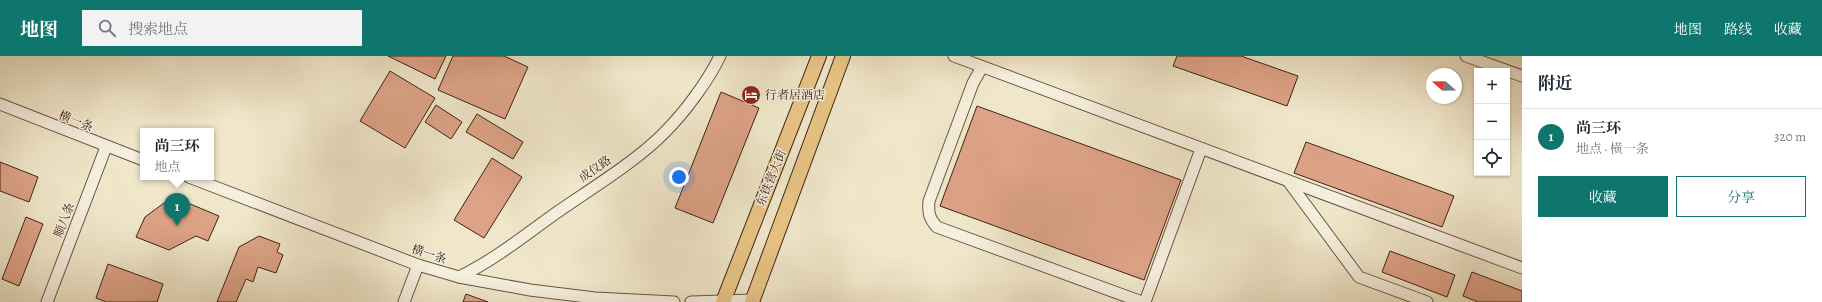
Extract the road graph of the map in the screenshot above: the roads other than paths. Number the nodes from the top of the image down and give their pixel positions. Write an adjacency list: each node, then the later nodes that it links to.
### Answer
1 (720, 56): 16 (street, 成仪路)
2 (819, 56): 17 (main road, 东铁营大街)
3 (843, 56): 18 (main road, 东铁营大街)
4 (954, 56): 6 (street)
5 (1466, 56): 7 (street)
6 (982, 66): 10 (street); 23 (street)
7 (1522, 76)
8 (0, 104): 9 (street, 横一条)
9 (106, 146): 11 (street, 横一条); 19 (street, 顺八条)
10 (1202, 149): 13 (street); 23 (street)
11 (140, 159)
12 (197, 180): 14 (street, 横一条)
13 (1287, 181): 15 (street); 24 (street)
14 (418, 265): 16 (street, 横一条); 20 (street)
15 (1522, 268)
16 (459, 277): 21 (street, 横一条)
17 (723, 301): 18 (street); 22 (street)
18 (752, 301)
19 (48, 302)
20 (404, 302)
21 (674, 302)
22 (691, 302)
23 (1144, 302)
24 (1427, 302)

